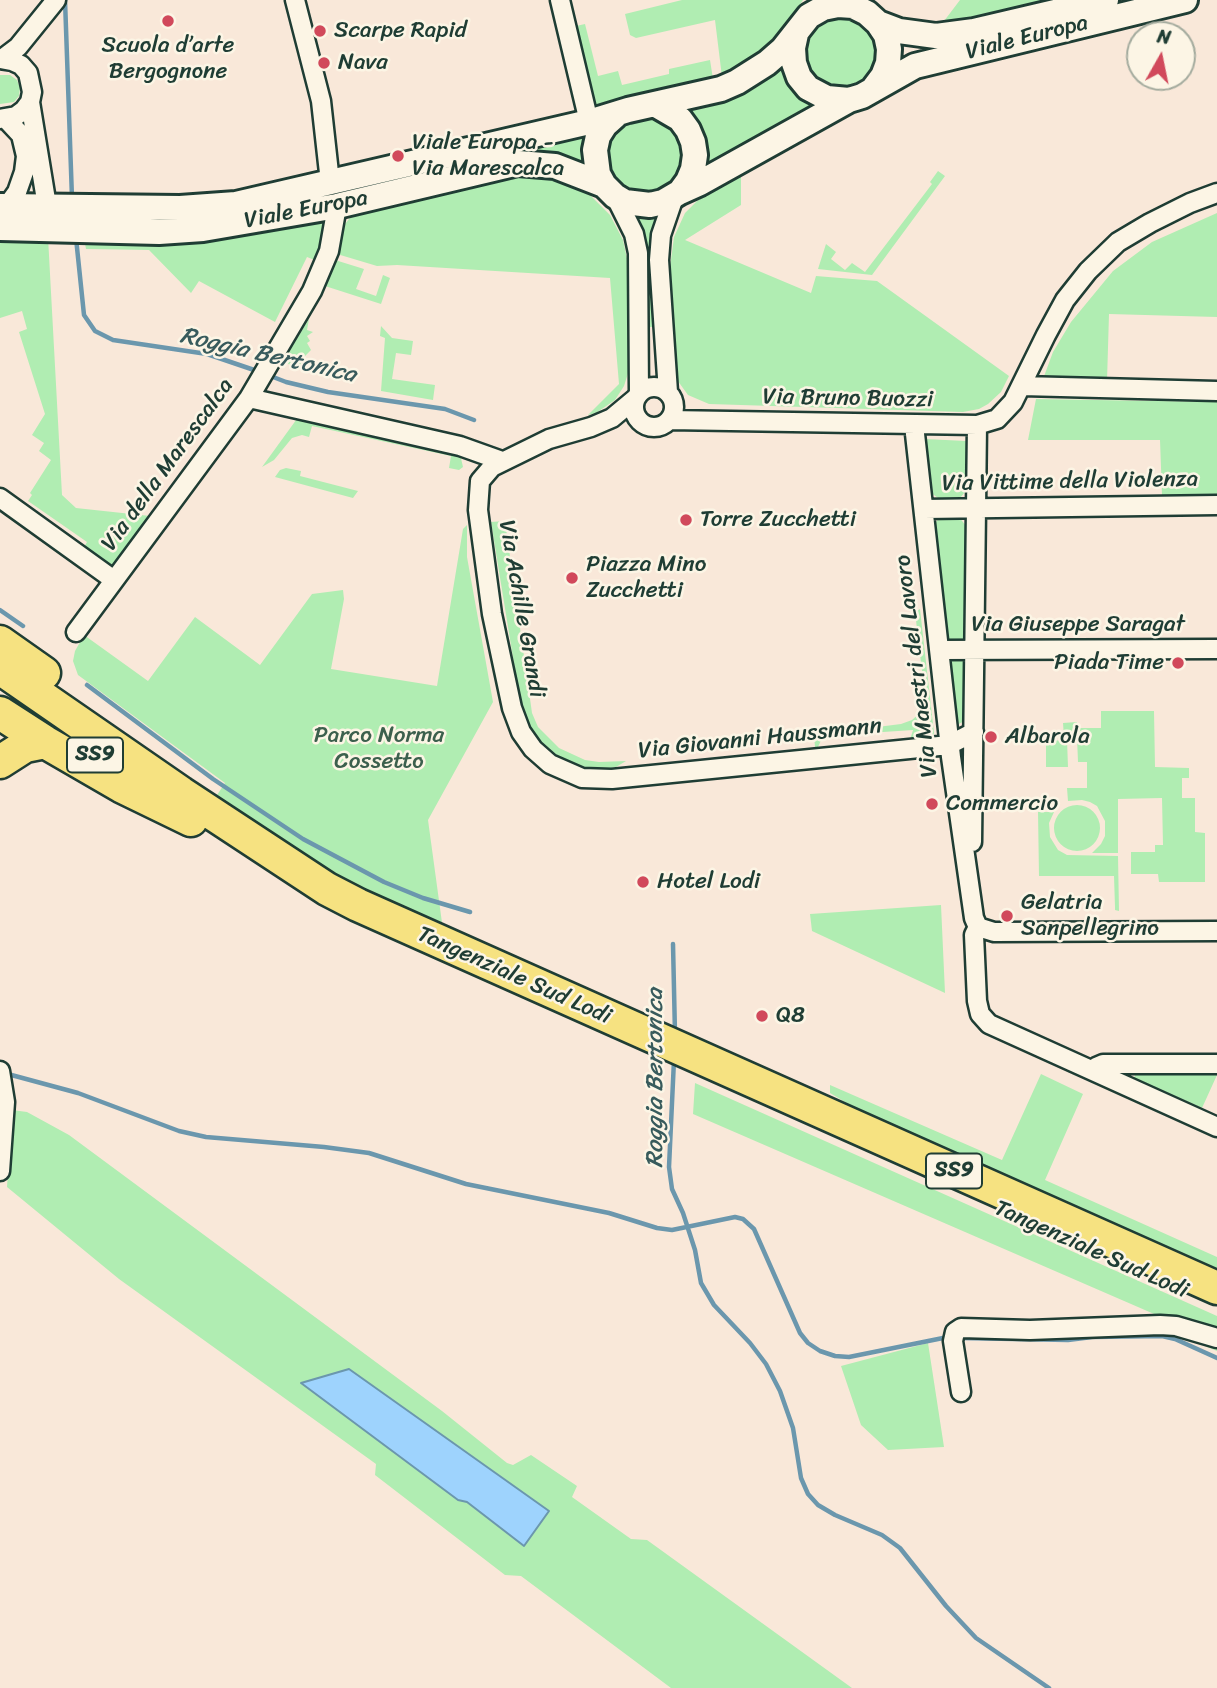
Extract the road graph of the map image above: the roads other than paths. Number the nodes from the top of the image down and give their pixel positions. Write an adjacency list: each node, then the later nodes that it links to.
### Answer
1 (56, 0): 8 (street)
2 (295, 0): 20 (street)
3 (560, 0): 18 (street)
4 (1106, 0): 9 (street, Viale Europa)
5 (1182, 1): 9 (street, Viale Europa)
6 (867, 12): 7 (street, Viale Europa); 9 (street, Viale Europa); 12 (street)
7 (808, 17): 13 (street); 15 (street, Viale Europa)
8 (37, 22): 10 (street); 11 (street)
9 (976, 40): 12 (street, Viale Europa)
10 (1, 59): 11 (street)
11 (28, 73): 14 (street)
12 (874, 88): 13 (street, Viale Europa)
13 (849, 100): 23 (street, Viale Europa)
14 (30, 102): 17 (street); 26 (street)
15 (656, 106): 16 (street, Viale Europa); 23 (street)
16 (615, 116): 18 (street, Viale Europa); 19 (street)
17 (3, 119): 25 (street)
18 (589, 122): 19 (street); 20 (street, Viale Europa)
19 (595, 150): 21 (street)
20 (330, 182): 26 (street, Viale Europa)
21 (609, 190): 23 (street, Viale Europa); 24 (street, Viale Europa); 29 (street)
22 (1217, 193): 27 (street)
23 (677, 194): 30 (street)
24 (337, 206): 26 (street, Viale Europa); 31 (street, Via della Marescalca)
25 (2, 215): 26 (street, Viale Europa)
26 (69, 216)
27 (1022, 386): 28 (street); 36 (street)
28 (1217, 391)
29 (638, 396): 30 (street); 34 (street); 37 (street)
30 (670, 397): 32 (street); 33 (street, Via Bruno Buozzi)
31 (249, 398): 38 (street); 43 (street, Via della Marescalca)
32 (669, 420): 33 (street, Via Bruno Buozzi); 34 (street)
33 (717, 421): 35 (street, Via Bruno Buozzi)
34 (643, 424): 37 (street)
35 (914, 425): 36 (street, Via Bruno Buozzi); 42 (street, Via Maestri del Lavoro)
36 (977, 425): 41 (street, Via Maestri del Lavoro)
37 (576, 432): 38 (street)
38 (502, 461): 56 (street, Via Achille Grandi)
39 (0, 498): 43 (street)
40 (1217, 505): 41 (street, Via Vittime della Violenza)
41 (976, 508): 42 (street, Via Vittime della Violenza); 46 (street, Via Maestri del Lavoro)
42 (923, 509): 48 (street, Via Maestri del Lavoro)
43 (114, 580): 44 (street, Via della Marescalca)
44 (76, 632)
45 (0, 642): 57 (highway)
46 (975, 649): 47 (street, Via Giuseppe Saragat); 48 (street, Via Giuseppe Saragat); 52 (street, Via Maestri del Lavoro)
47 (1217, 649)
48 (940, 650): 54 (street, Via Maestri del Lavoro)
49 (0, 668): 57 (highway, Tangenziale Sud Lodi / SS9)
50 (0, 690): 57 (highway, Tangenziale Sud Lodi / SS9)
51 (0, 713): 53 (highway)
52 (974, 732): 54 (street, Via Giovanni Haussmann); 58 (street, Via Maestri del Lavoro)
53 (45, 742): 55 (highway); 57 (highway)
54 (949, 745): 56 (street, Via Giovanni Haussmann); 58 (street, Via Maestri del Lavoro)
55 (0, 762)
56 (550, 764)
57 (186, 807): 61 (highway, Tangenziale Sud Lodi / SS9)
58 (972, 902): 59 (street, Via Maestri del Lavoro)
59 (978, 926): 60 (street); 63 (street, Via Maestri del Lavoro)
60 (1217, 931)
61 (692, 1063): 67 (highway, Tangenziale Sud Lodi / SS9); 68 (highway, Tangenziale Sud Lodi / SS9)
62 (1217, 1064): 63 (street)
63 (1094, 1071): 65 (street)
64 (1, 1074): 66 (street)
65 (1217, 1127)
66 (0, 1171)
67 (1217, 1288)
68 (1217, 1306)
69 (1217, 1338): 70 (street)
70 (961, 1392)

